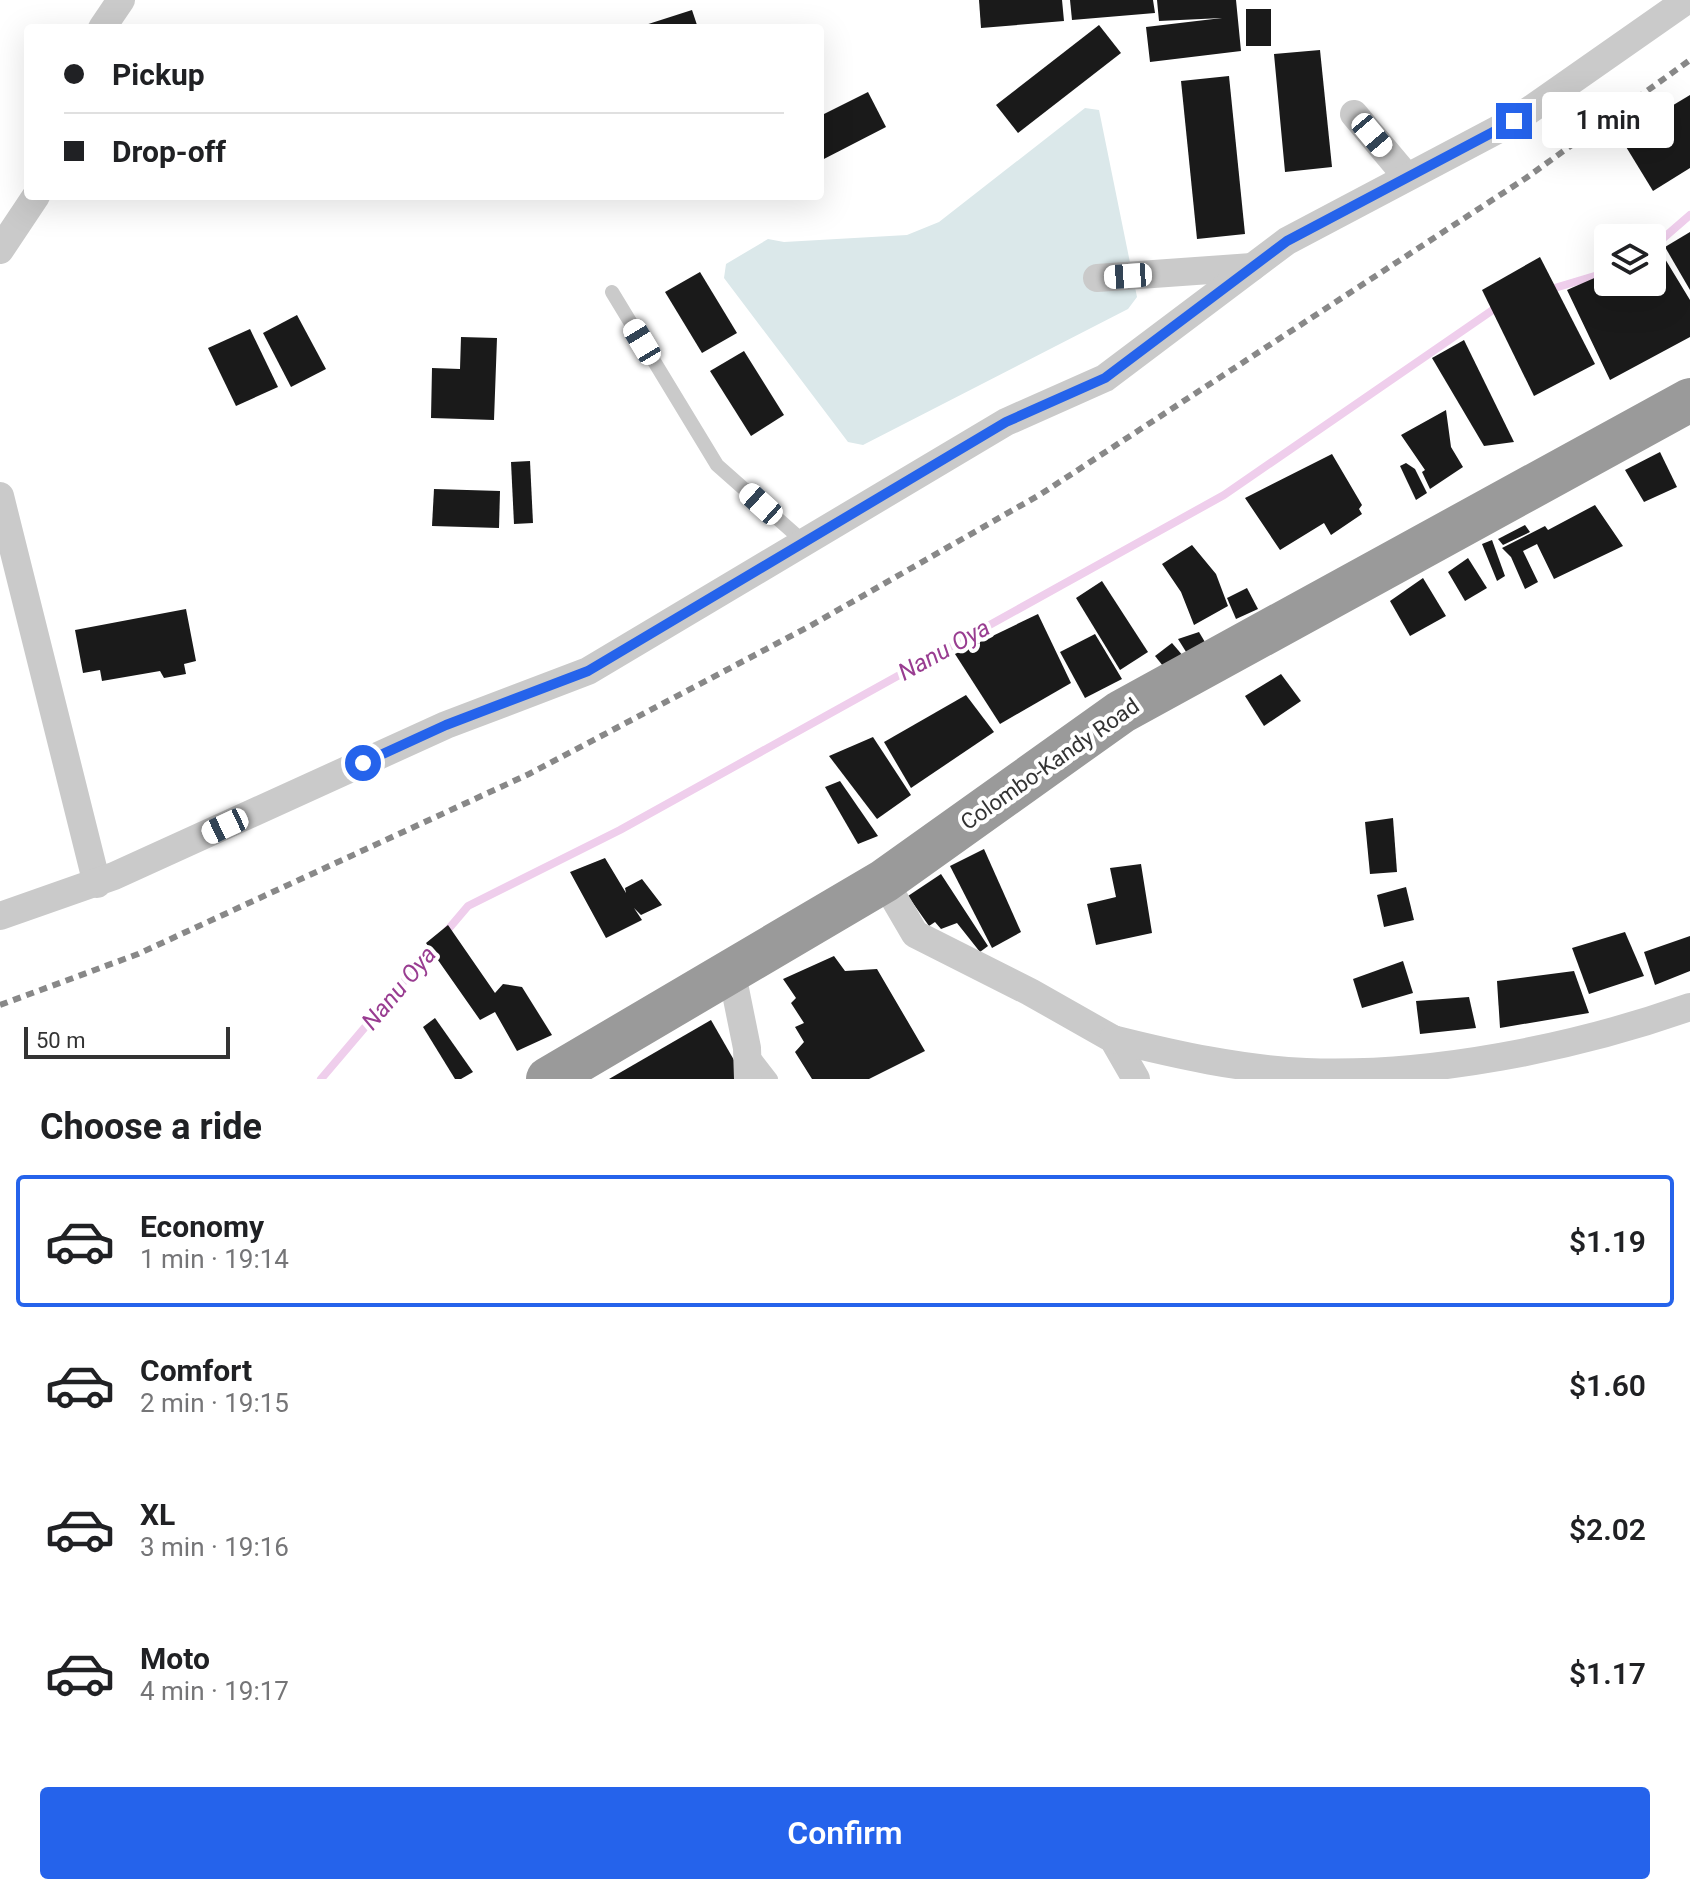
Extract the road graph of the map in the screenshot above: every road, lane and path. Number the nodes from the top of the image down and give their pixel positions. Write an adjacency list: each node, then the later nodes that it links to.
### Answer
1 (121, 0): 3 (street)
2 (1687, 0): 5 (street)
3 (105, 24)
4 (1354, 114): 5 (street)
5 (1407, 177): 8 (street)
6 (33, 200): 7 (street)
7 (0, 250)
8 (1253, 267): 9 (street); 13 (street)
9 (1097, 278)
10 (612, 292): 13 (lane)
11 (1690, 400): 14 (highway, Colombo-Kandy Road)
12 (0, 496): 15 (street)
13 (804, 542): 15 (street)
14 (884, 881): 17 (highway, Colombo-Kandy Road); 19 (street)
15 (97, 884): 16 (street)
16 (0, 916)
17 (731, 969): 20 (street); 21 (highway, Colombo-Kandy Road)
18 (1690, 1007): 19 (street)
19 (1113, 1039): 24 (street)
20 (747, 1048): 22 (street); 23 (lane)
21 (548, 1079)
22 (748, 1079)
23 (771, 1079)
24 (1136, 1079)

